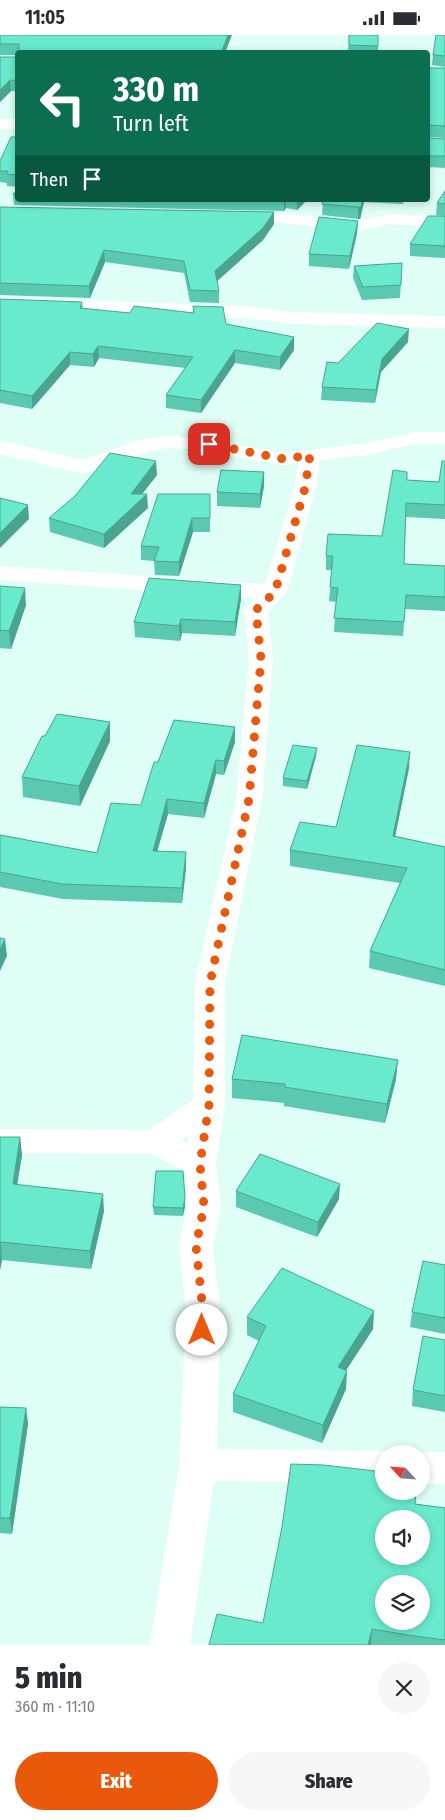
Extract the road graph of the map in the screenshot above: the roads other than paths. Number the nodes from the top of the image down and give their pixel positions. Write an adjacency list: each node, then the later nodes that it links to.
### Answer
1 (0, 123): 2 (street)
2 (15, 124)
3 (223, 216): 4 (street)
4 (445, 222)
5 (0, 303): 6 (street)
6 (445, 323)
7 (445, 438): 9 (street)
8 (0, 446): 9 (street)
9 (310, 455): 11 (street)
10 (3, 573): 11 (street)
11 (275, 592): 12 (street)
12 (209, 1105): 14 (street); 15 (street)
13 (0, 1141): 14 (street)
14 (155, 1142): 15 (street)
15 (200, 1164): 16 (street)
16 (198, 1465): 17 (street); 20 (street)
17 (375, 1467)
18 (430, 1468): 19 (street)
19 (445, 1468)
20 (170, 1645)

